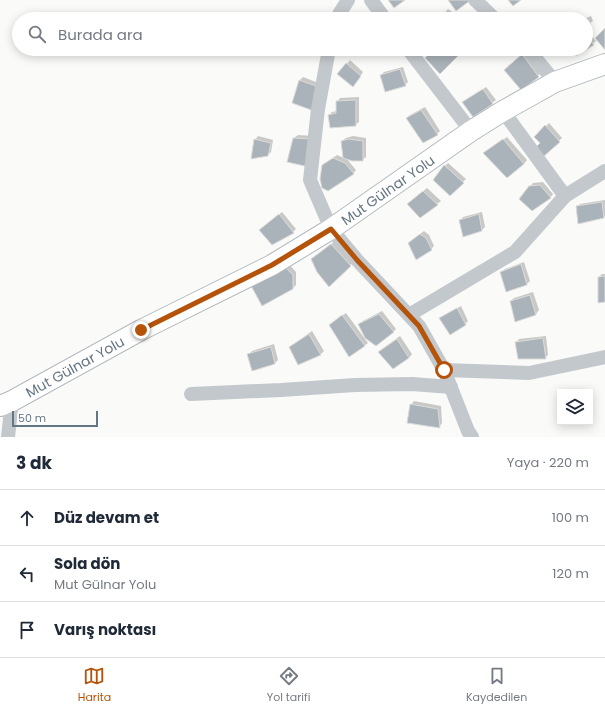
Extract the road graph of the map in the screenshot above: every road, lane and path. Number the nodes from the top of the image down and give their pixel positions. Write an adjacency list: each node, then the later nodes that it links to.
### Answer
1 (348, 0): 4 (street)
2 (371, 0): 5 (street)
3 (475, 0): 6 (street)
4 (340, 12)
5 (380, 12)
6 (488, 12)
7 (329, 56): 16 (street)
8 (413, 56): 13 (street)
9 (534, 56): 11 (street)
10 (605, 64): 11 (main road, Mut Gülnar Yolu)
11 (555, 82): 12 (main road, Mut Gülnar Yolu)
12 (503, 111): 13 (main road, Mut Gülnar Yolu); 15 (street)
13 (471, 131): 16 (main road, Mut Gülnar Yolu)
14 (605, 171): 15 (street)
15 (565, 196): 17 (street)
16 (331, 229): 17 (street); 22 (main road, Mut Gülnar Yolu)
17 (409, 315): 19 (street)
18 (605, 357): 19 (street)
19 (444, 370): 20 (street)
20 (451, 387): 21 (street); 24 (street)
21 (191, 394)
22 (6, 403): 23 (street)
23 (8, 437)
24 (472, 437)

